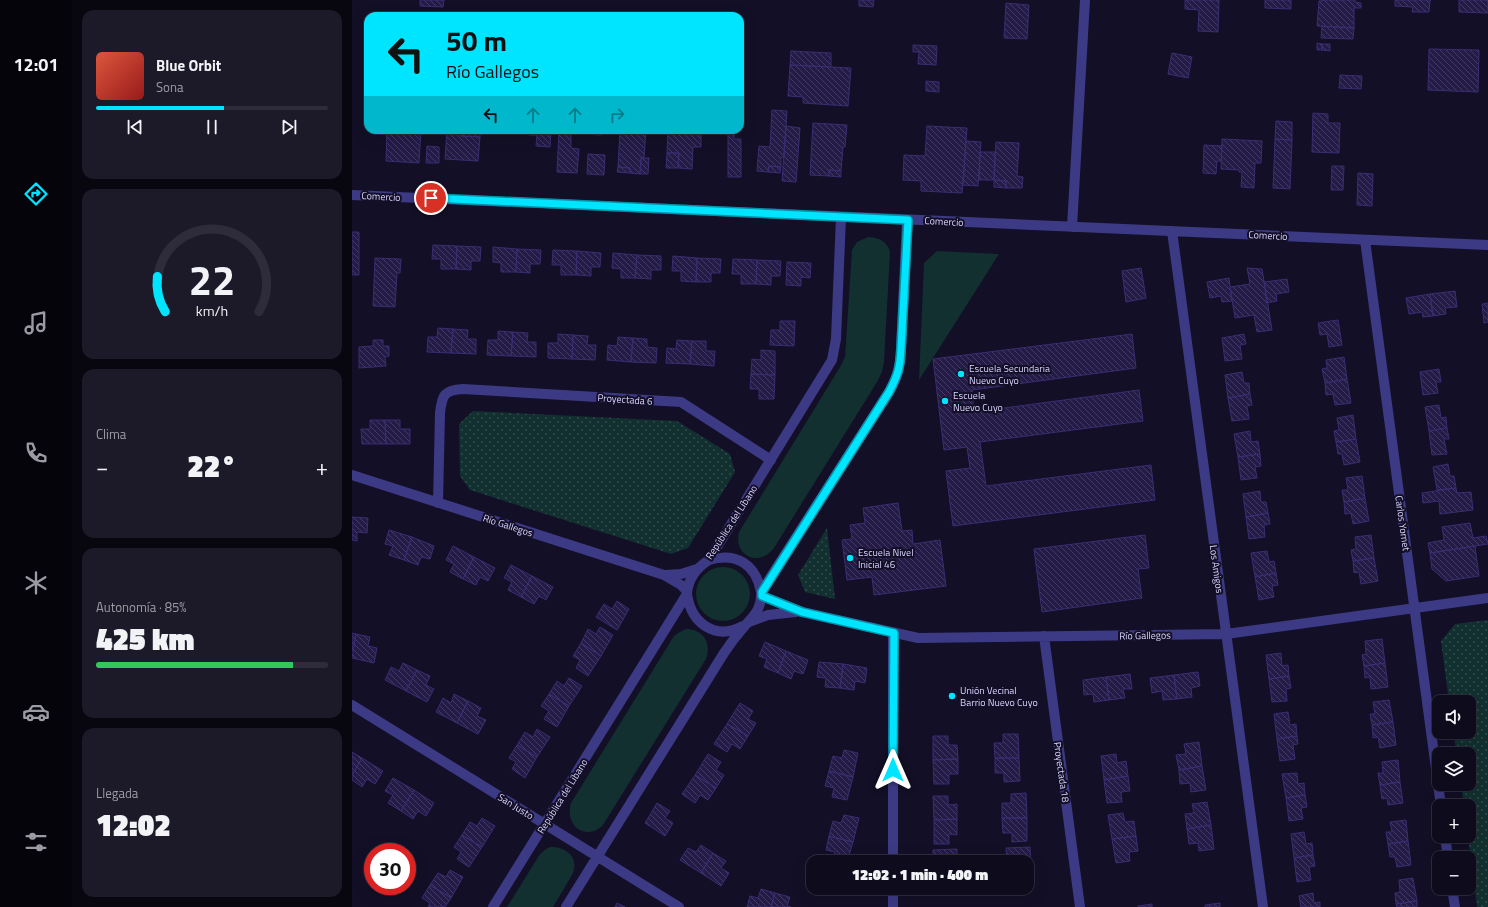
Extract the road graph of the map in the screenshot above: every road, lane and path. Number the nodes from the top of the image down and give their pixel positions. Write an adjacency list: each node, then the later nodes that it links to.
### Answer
1 (1085, 0): 5 (street)
2 (352, 195): 3 (street, Comercio)
3 (841, 217): 4 (street, Comercio); 9 (street, República del Líbano)
4 (908, 220): 5 (street, Comercio); 16 (street)
5 (1072, 227): 6 (street, Comercio)
6 (1172, 231): 7 (street, Comercio); 22 (street, Los Amigos)
7 (1365, 240): 8 (street, Comercio); 18 (street, Carlos Yornet)
8 (1488, 245)
9 (771, 460): 11 (street, Proyectada 6); 12 (street, República del Líbano)
10 (352, 475): 11 (street, Río Gallegos)
11 (438, 503): 14 (street, Río Gallegos)
12 (709, 560): 13 (street, República del Líbano); 16 (street)
13 (697, 569): 14 (street, Río Gallegos); 15 (street, República del Líbano)
14 (664, 575): 15 (street, Río Gallegos)
15 (687, 593): 20 (street, Río Gallegos); 26 (street, República del Líbano)
16 (762, 594): 19 (street, Río Gallegos); 20 (street)
17 (1488, 598): 18 (street, Río Gallegos)
18 (1415, 608): 22 (street, Río Gallegos); 25 (street, Carlos Yornet)
19 (802, 612): 20 (street, Río Gallegos); 21 (street, Río Gallegos)
20 (747, 624): 28 (street)
21 (894, 633): 23 (street, Río Gallegos); 27 (street)
22 (1226, 634): 23 (street, Río Gallegos); 36 (street, Los Amigos)
23 (1044, 636): 35 (street, Proyectada 18)
24 (352, 705): 26 (street, San Justo)
25 (1440, 799)
26 (544, 823): 28 (street, San Justo); 31 (street, República del Líbano)
27 (893, 855)
28 (598, 856): 32 (street); 33 (street, San Justo)
29 (893, 895): 34 (street)
30 (1453, 895): 37 (street)
31 (493, 907)
32 (566, 907)
33 (680, 907)
34 (893, 907)
35 (1080, 907)
36 (1263, 907)
37 (1455, 907)

